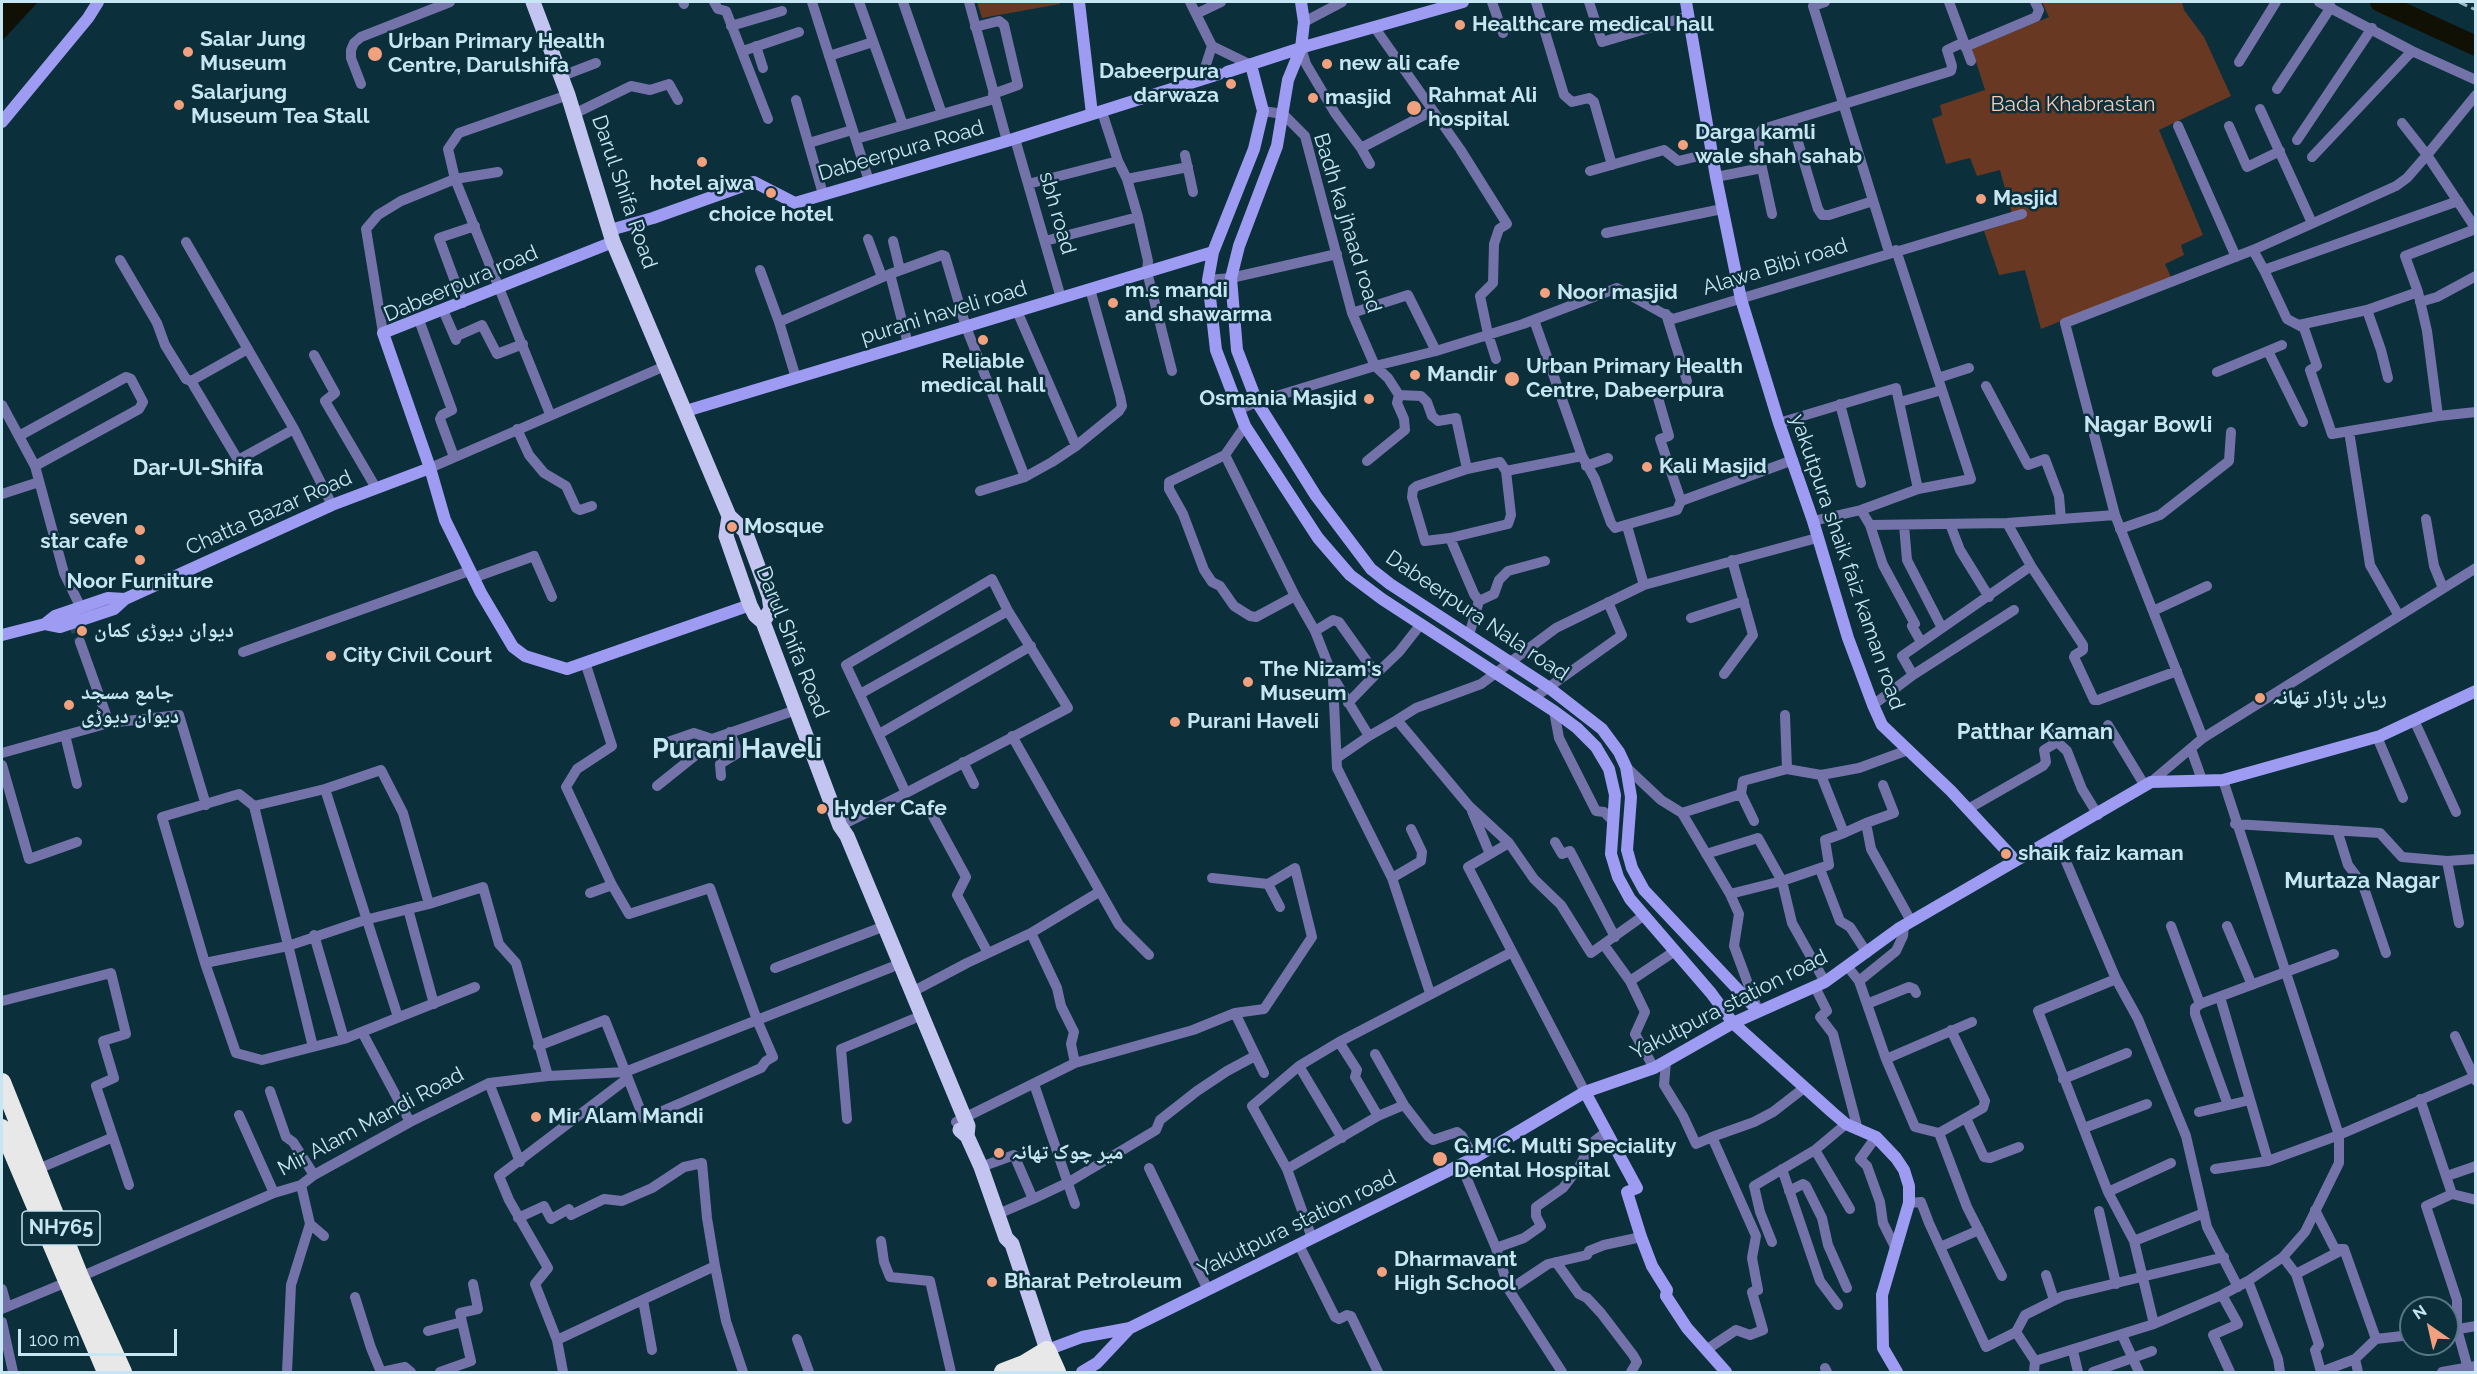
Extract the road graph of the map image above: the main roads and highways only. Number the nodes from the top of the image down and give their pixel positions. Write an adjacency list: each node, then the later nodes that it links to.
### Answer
1 (533, 2): 2 (main road, Darul Shifa Road)
2 (729, 516): 3 (main road, Darul Shifa Road); 3 (main road)
3 (763, 622): 4 (main road, Darul Shifa Road)
4 (841, 828): 6 (main road, Darul Shifa Road); 6 (main road)
5 (2, 1082): 8 (highway, NH765)
6 (964, 1126): 9 (main road, Darul Shifa Road)
7 (2, 1128): 8 (highway, NH765)
8 (74, 1279): 11 (highway, NH765); 12 (highway, NH765)
9 (1045, 1345): 10 (highway); 15 (highway)
10 (1024, 1364): 13 (highway); 14 (highway)
11 (106, 1372)
12 (123, 1372)
13 (1004, 1372)
14 (1042, 1372)
15 (1057, 1372)

